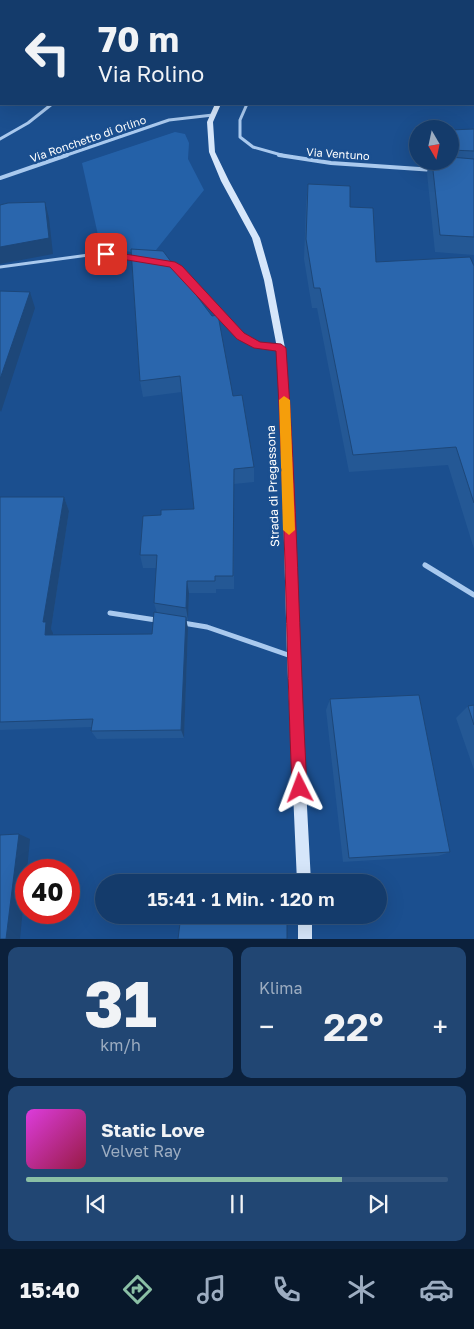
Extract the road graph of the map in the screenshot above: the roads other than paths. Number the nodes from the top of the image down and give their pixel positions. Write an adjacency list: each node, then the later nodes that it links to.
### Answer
1 (51, 105): 5 (street)
2 (218, 105): 4 (street, Strada di Pregassona)
3 (246, 105): 6 (street, Via Ventuno)
4 (213, 115): 7 (street, Via Ronchetto di Orlino); 11 (street, Strada di Pregassona)
5 (0, 139)
6 (409, 168)
7 (0, 178)
8 (140, 259): 10 (lane)
9 (166, 262): 11 (lane)
10 (0, 267)
11 (281, 348): 17 (street, Strada di Pregassona)
12 (425, 564): 13 (street)
13 (474, 595)
14 (110, 613): 15 (lane)
15 (159, 620)
16 (178, 623): 17 (lane)
17 (293, 656): 18 (street, Strada di Pregassona)
18 (304, 874)
19 (305, 924): 20 (street)
20 (305, 939)

